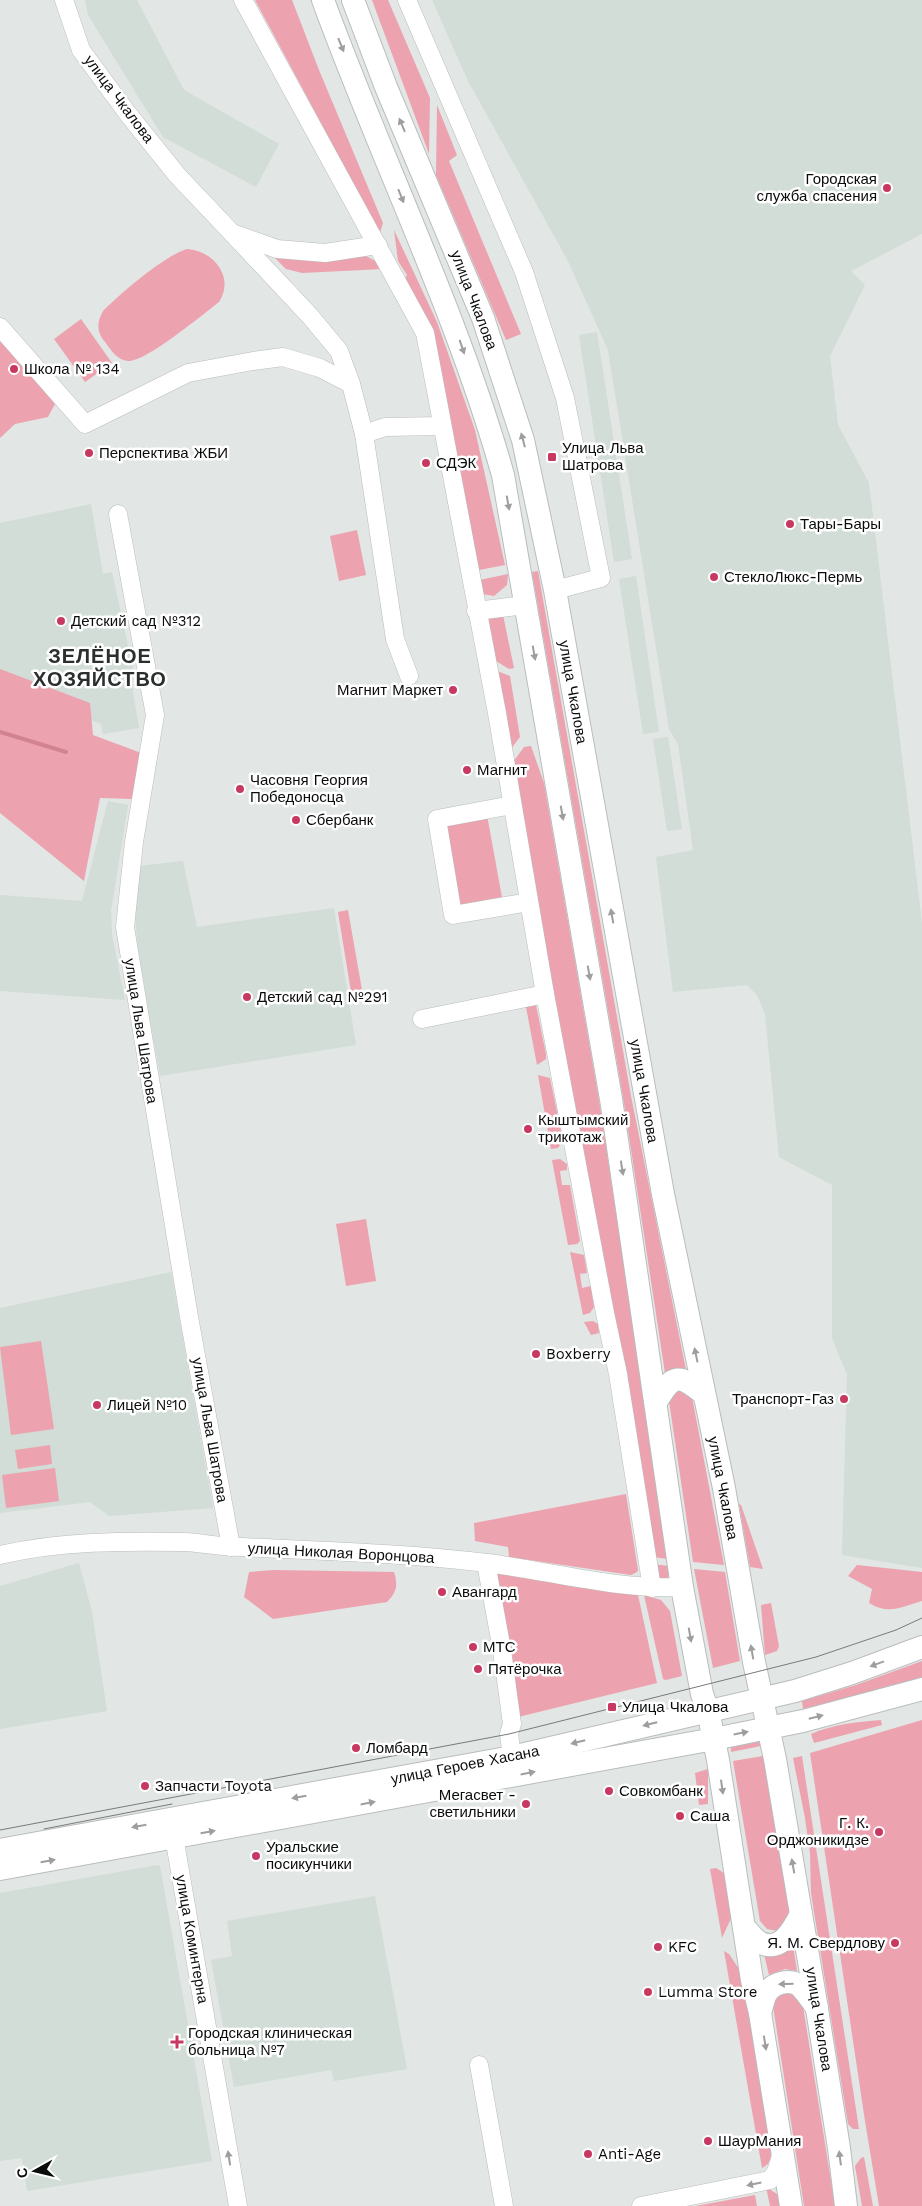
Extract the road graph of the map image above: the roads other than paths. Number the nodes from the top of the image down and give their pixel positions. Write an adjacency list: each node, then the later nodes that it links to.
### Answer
1 (64, 0): 6 (street, улица Чкалова)
2 (243, 0): 7 (street)
3 (323, 0): 14 (main road, улица Чкалова, one-way to 14)
4 (353, 0): 13 (main road, улица Чкалова, one-way to 4)
5 (407, 0): 13 (street)
6 (232, 233): 7 (street, улица Чкалова); 9 (street)
7 (378, 245): 10 (street)
8 (0, 327): 9 (street)
9 (351, 384): 11 (street)
10 (442, 426): 11 (street); 15 (street)
11 (364, 434): 16 (street)
12 (118, 514): 23 (street, улица Льва Шатрова)
13 (555, 590): 21 (main road, улица Чкалова, one-way to 13)
14 (526, 605): 15 (street); 22 (main road, улица Чкалова, one-way to 22)
15 (476, 611): 17 (street)
16 (409, 676)
17 (512, 805): 18 (street); 18 (street)
18 (529, 902): 19 (street)
19 (545, 994): 20 (street); 27 (street)
20 (422, 1020)
21 (704, 1394): 22 (main road); 30 (main road, улица Чкалова, one-way to 21)
22 (656, 1402): 26 (main road, улица Чкалова)
23 (231, 1547): 24 (street, улица Николая Воронцова); 25 (street, улица Николая Воронцова)
24 (0, 1555)
25 (486, 1563): 27 (street, улица Николая Воронцова); 34 (street)
26 (682, 1587): 27 (street, улица Николая Воронцова); 31 (main road, улица Чкалова, one-way to 31)
27 (652, 1588)
28 (922, 1647): 30 (main road, улица Героев Хасана, one-way to 30)
29 (922, 1689): 32 (main road, улица Героев Хасана, one-way to 29)
30 (762, 1699): 31 (main road, улица Героев Хасана); 32 (main road, улица Чкалова)
31 (708, 1711): 33 (main road, улица Чкалова); 34 (main road, улица Героев Хасана, one-way to 34)
32 (768, 1728): 33 (main road, улица Героев Хасана, one-way to 32); 38 (main road, улица Чкалова, one-way to 32)
33 (714, 1739): 35 (main road, улица Героев Хасана, one-way to 33); 39 (main road, улица Чкалова, one-way to 39)
34 (512, 1758): 35 (main road, улица Героев Хасана, one-way to 35)
35 (173, 1829): 36 (main road, улица Героев Хасана, one-way to 36); 37 (main road, улица Героев Хасана, one-way to 35); 44 (street, улица Коминтерна, one-way to 35)
36 (0, 1850)
37 (0, 1870)
38 (801, 1914): 39 (main road); 40 (main road, улица Чкалова)
39 (744, 1927): 41 (main road, улица Чкалова)
40 (817, 2009): 41 (main road, one-way to 41); 48 (main road, улица Чкалова, one-way to 40)
41 (760, 2013): 43 (main road, улица Чкалова, one-way to 43)
42 (479, 2065): 45 (street)
43 (782, 2150): 46 (street, one-way to 46); 47 (main road, улица Чкалова)
44 (238, 2206)
45 (504, 2206)
46 (641, 2206)
47 (791, 2206)
48 (846, 2206)

